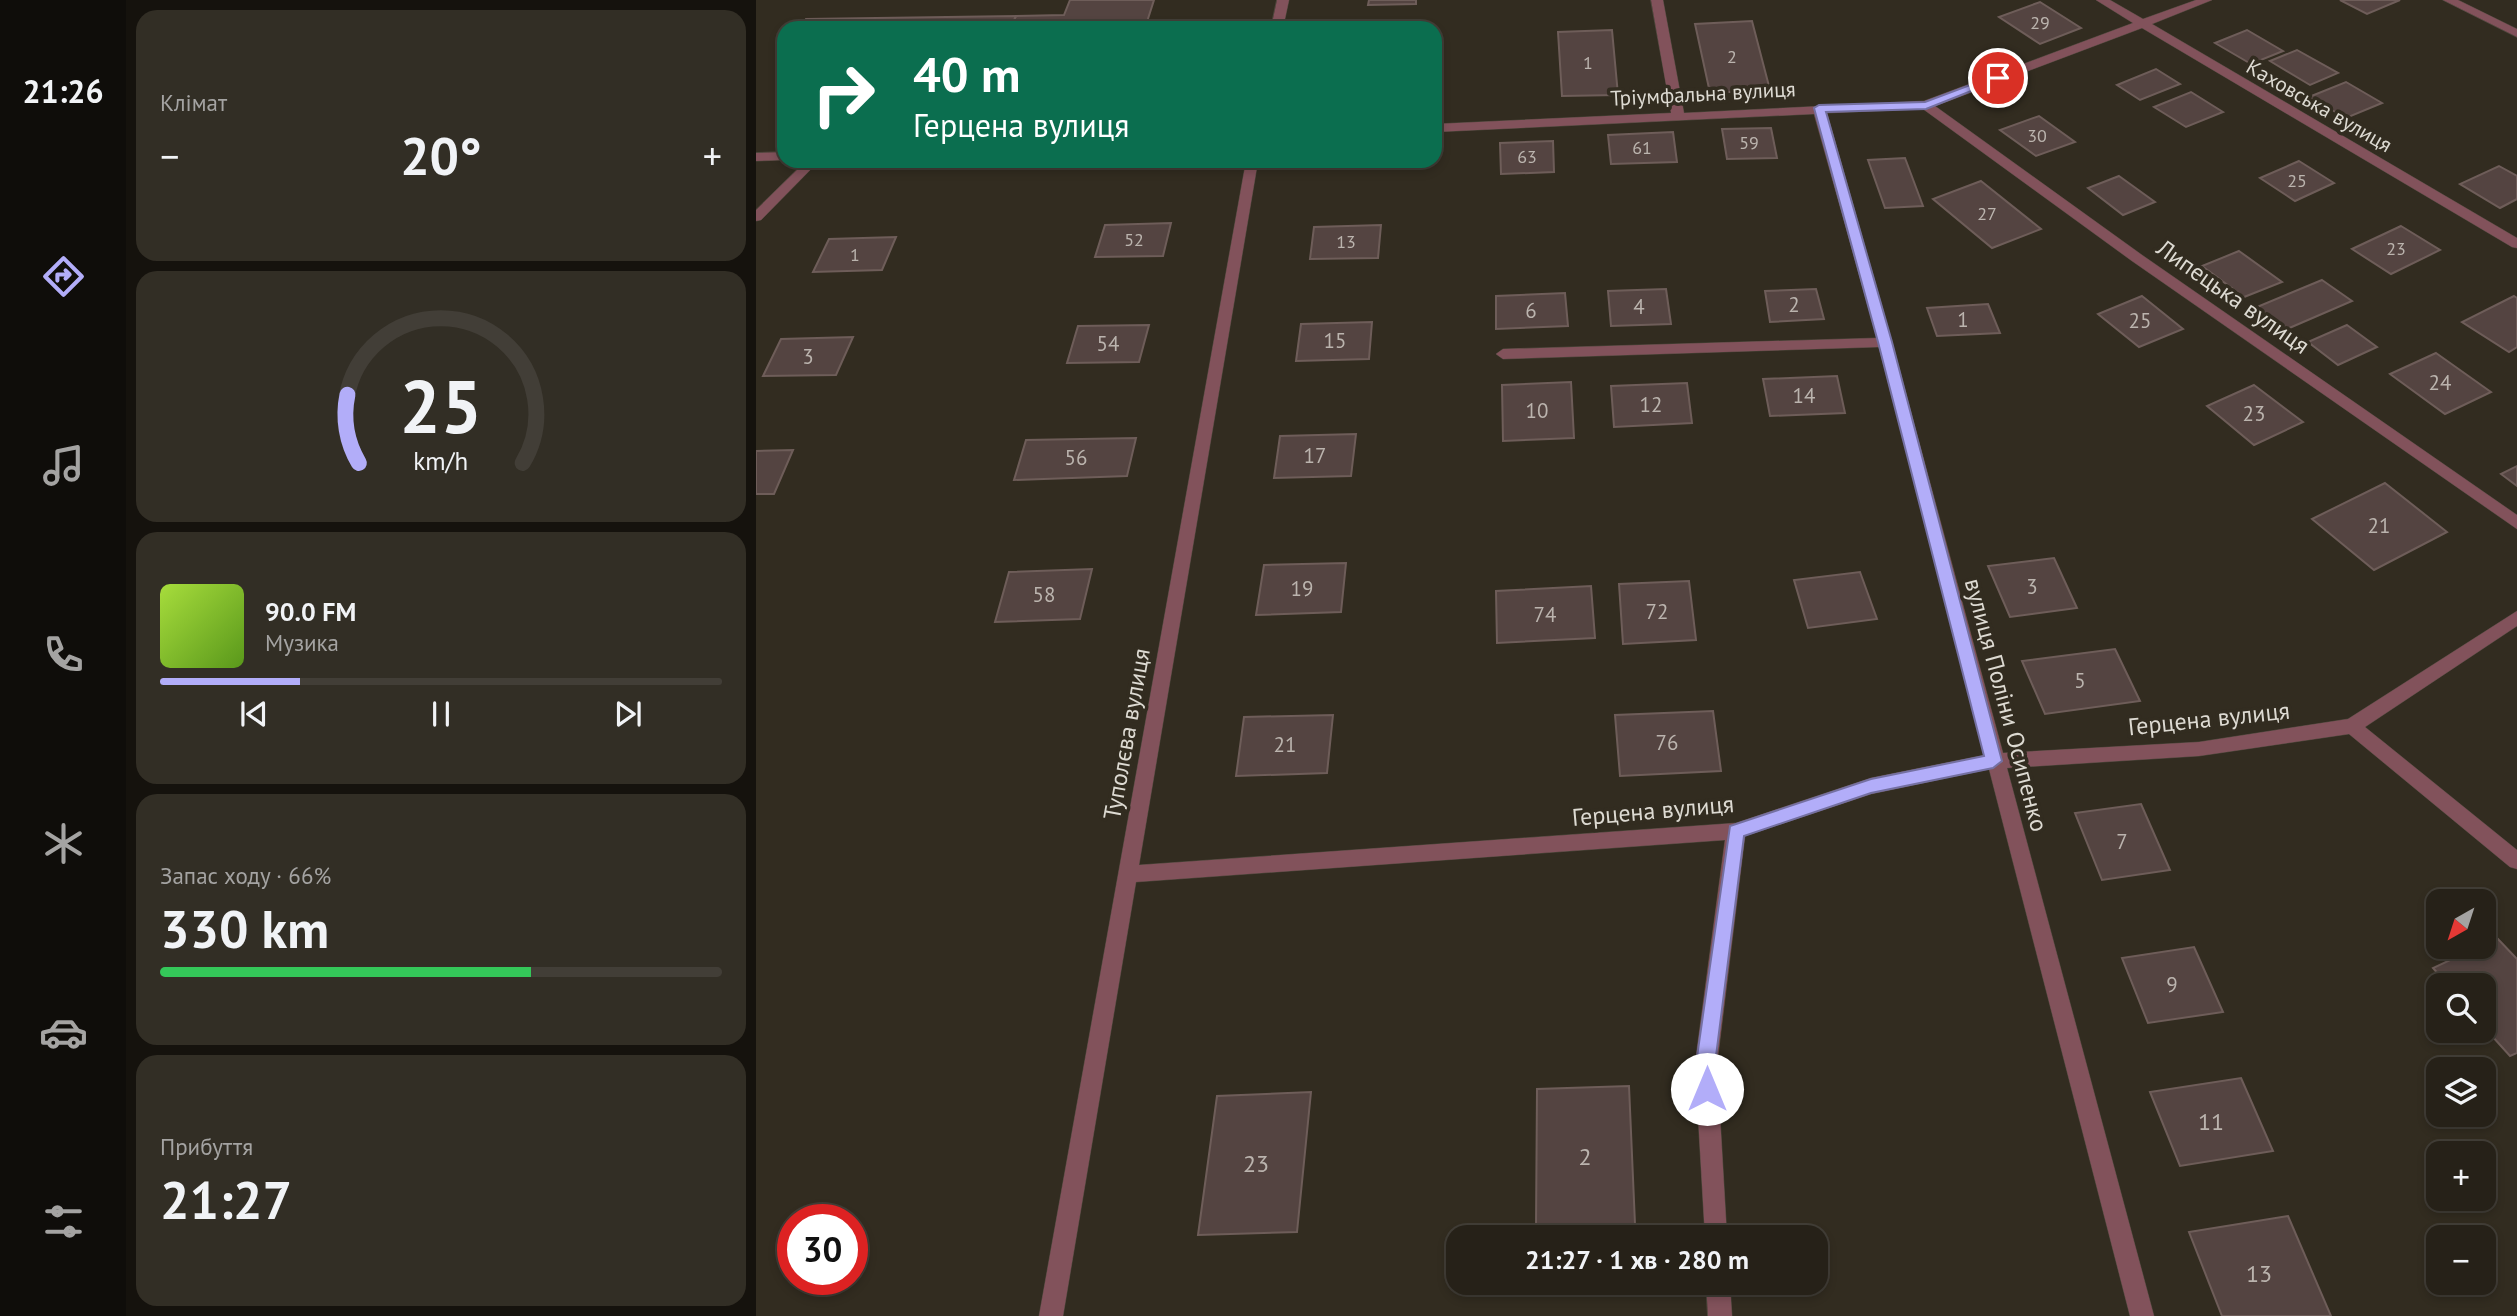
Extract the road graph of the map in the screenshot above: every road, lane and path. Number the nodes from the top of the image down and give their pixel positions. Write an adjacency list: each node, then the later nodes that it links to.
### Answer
1 (1283, 0): 6 (street)
2 (1657, 0): 11 (street)
3 (2102, 0): 7 (street, Каховська вулиця)
4 (2206, 0): 7 (street, Тріумфальна вулиця)
5 (2449, 0): 8 (street)
6 (1278, 21)
7 (2142, 24): 9 (street, Тріумфальна вулиця); 18 (street, Каховська вулиця)
8 (2517, 33)
9 (1926, 105): 10 (street, Тріумфальна вулиця); 21 (street, Липецька вулиця)
10 (1819, 108): 11 (street, Тріумфальна вулиця); 19 (street, вулиця Поліни Осипенко)
11 (1678, 115): 12 (street, Тріумфальна вулиця)
12 (1442, 128)
13 (756, 156): 14 (street)
14 (777, 156)
15 (806, 168): 17 (street)
16 (1251, 168): 27 (street, Туполєва вулиця)
17 (756, 217)
18 (2517, 244)
19 (1885, 342): 20 (street); 24 (street, вулиця Поліни Осипенко)
20 (1503, 354)
21 (2517, 523)
22 (2517, 617): 23 (street, Герцена вулиця)
23 (2352, 726): 24 (street, Герцена вулиця); 26 (street)
24 (1993, 761): 25 (street, Герцена вулиця); 32 (street, вулиця Поліни Осипенко)
25 (1736, 831): 27 (street, Герцена вулиця); 28 (street)
26 (2517, 861)
27 (1128, 874): 30 (street, Туполєва вулиця)
28 (1715, 1225)
29 (1719, 1295): 31 (street)
30 (1051, 1316)
31 (1720, 1316)
32 (2142, 1316)

